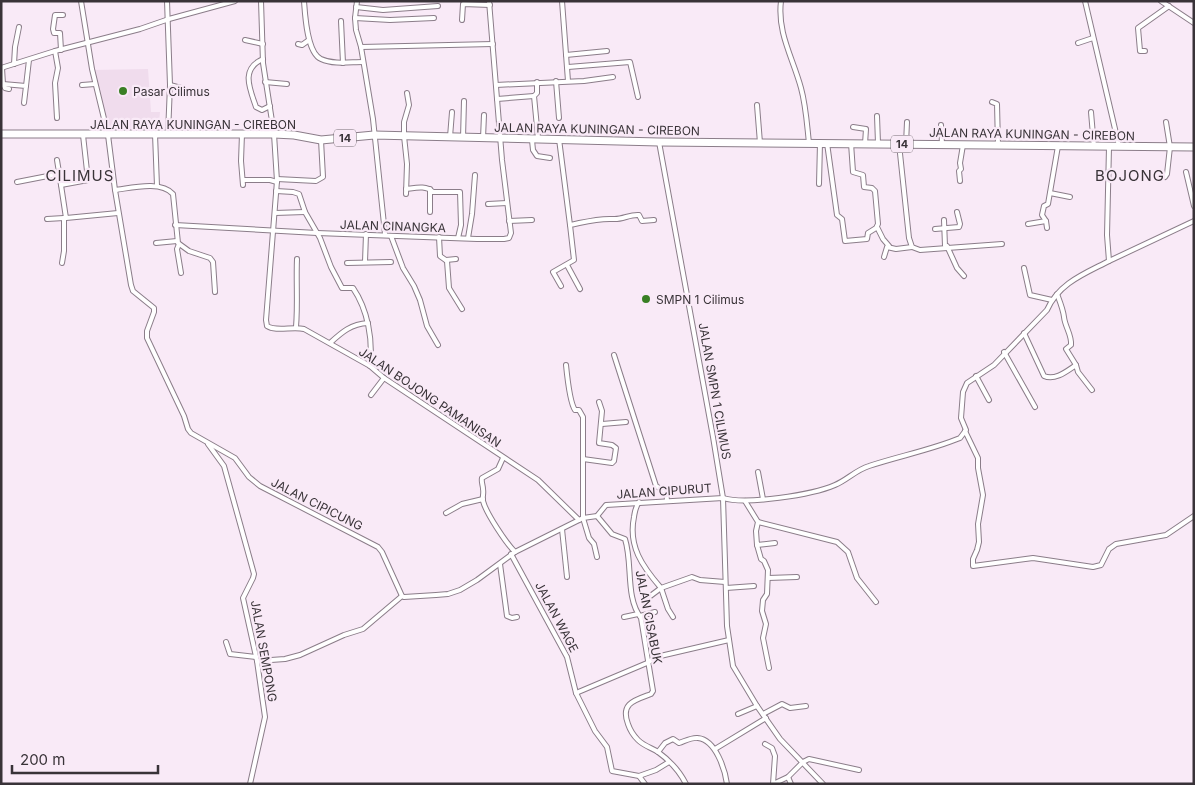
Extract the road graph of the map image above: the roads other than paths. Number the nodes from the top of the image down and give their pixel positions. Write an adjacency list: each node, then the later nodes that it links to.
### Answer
1 (81, 1): 26 (street)
2 (167, 1): 18 (street)
3 (236, 1): 18 (street)
4 (261, 1): 28 (street, JALAN BOJONG PAMANISAN)
5 (304, 1): 25 (street)
6 (357, 1): 14 (street)
7 (562, 1): 36 (street)
8 (781, 1): 95 (street)
9 (1085, 1): 23 (street)
10 (1161, 1): 13 (street)
11 (490, 3): 19 (street); 30 (street, JALAN CINANGKA)
12 (438, 6): 14 (street)
13 (1169, 6): 21 (street); 35 (street)
14 (356, 7): 16 (street)
15 (63, 14): 32 (street)
16 (355, 18): 17 (street); 31 (street)
17 (434, 18)
18 (169, 19): 26 (street); 53 (street)
19 (462, 20)
20 (341, 22): 39 (street)
21 (1194, 23)
22 (20, 27): 41 (street)
23 (1093, 38): 27 (street); 105 (street)
24 (245, 40): 28 (street)
25 (309, 40): 29 (street); 39 (street)
26 (86, 42): 32 (street); 50 (street)
27 (1078, 43)
28 (263, 44): 37 (street, JALAN BOJONG PAMANISAN)
29 (298, 44)
30 (493, 44): 31 (street); 54 (street, JALAN CINANGKA)
31 (361, 47): 40 (street)
32 (61, 50): 33 (street)
33 (55, 51): 38 (street); 71 (street)
34 (608, 51): 36 (street)
35 (1145, 51)
36 (566, 55): 42 (street)
37 (263, 59): 47 (street, JALAN BOJONG PAMANISAN); 66 (street)
38 (29, 60): 41 (street); 55 (street)
39 (343, 62): 40 (street)
40 (363, 62): 84 (street)
41 (14, 64): 43 (street)
42 (568, 67): 46 (street); 60 (street)
43 (1, 68): 49 (street)
44 (613, 77): 46 (street)
45 (556, 81): 46 (street); 48 (street); 72 (street)
46 (568, 81)
47 (266, 82): 51 (street); 66 (street, JALAN BOJONG PAMANISAN)
48 (538, 82): 54 (street); 59 (street)
49 (3, 84): 55 (street); 57 (street)
50 (95, 84): 52 (street); 83 (street)
51 (287, 84)
52 (82, 85)
53 (170, 85): 56 (street); 79 (street)
54 (496, 85): 61 (street, JALAN CINANGKA)
55 (26, 86): 64 (street)
56 (181, 88)
57 (9, 89)
58 (407, 94): 85 (street)
59 (534, 96): 61 (street); 90 (street)
60 (638, 97)
61 (497, 99): 89 (street, JALAN CINANGKA)
62 (464, 101): 87 (street)
63 (992, 102): 103 (street)
64 (24, 103)
65 (756, 105): 94 (street)
66 (270, 106): 81 (street, JALAN BOJONG PAMANISAN)
67 (452, 112): 86 (street)
68 (1091, 112): 106 (street)
69 (484, 114): 88 (street)
70 (877, 116): 97 (street)
71 (57, 118)
72 (559, 118)
73 (907, 122): 100 (street)
74 (1166, 122): 108 (street)
75 (941, 125): 101 (street)
76 (853, 127): 99 (street)
77 (1, 134): 82 (highway, JALAN RAYA KUNINGAN - CIREBON / 14)
78 (155, 134): 79 (highway, JALAN RAYA KUNINGAN - CIREBON / 14); 83 (highway, JALAN RAYA KUNINGAN - CIREBON / 14); 123 (street)
79 (168, 134): 80 (highway, JALAN RAYA KUNINGAN - CIREBON / 14)
80 (242, 134): 81 (highway, JALAN RAYA KUNINGAN - CIREBON / 14); 116 (street)
81 (274, 134): 92 (highway, JALAN RAYA KUNINGAN - CIREBON / 14); 117 (street, JALAN BOJONG PAMANISAN)
82 (83, 135): 83 (highway, JALAN RAYA KUNINGAN - CIREBON / 14); 122 (street)
83 (108, 135): 125 (street)
84 (374, 135): 85 (highway, JALAN RAYA KUNINGAN - CIREBON / 14); 92 (highway, JALAN RAYA KUNINGAN - CIREBON / 14); 155 (street)
85 (404, 136): 86 (highway, JALAN RAYA KUNINGAN - CIREBON / 14); 124 (street)
86 (450, 137): 87 (highway, JALAN RAYA KUNINGAN - CIREBON / 14)
87 (463, 138): 88 (highway, JALAN RAYA KUNINGAN - CIREBON / 14)
88 (483, 138): 89 (highway, JALAN RAYA KUNINGAN - CIREBON / 14)
89 (501, 138): 90 (highway, JALAN RAYA KUNINGAN - CIREBON / 14); 129 (street, JALAN CINANGKA)
90 (535, 139): 91 (highway, JALAN RAYA KUNINGAN - CIREBON / 14); 110 (street)
91 (559, 139): 93 (highway, JALAN RAYA KUNINGAN - CIREBON / 14); 147 (street)
92 (321, 140): 117 (street)
93 (659, 142): 94 (highway, JALAN RAYA KUNINGAN - CIREBON / 14); 209 (street, JALAN SMPN 1 CILIMUS)
94 (760, 143): 95 (highway, JALAN RAYA KUNINGAN - CIREBON / 14)
95 (809, 143): 96 (highway, JALAN RAYA KUNINGAN - CIREBON / 14)
96 (823, 143): 98 (highway, JALAN RAYA KUNINGAN - CIREBON / 14); 120 (street); 148 (street)
97 (878, 143): 99 (highway, JALAN RAYA KUNINGAN - CIREBON / 14); 100 (highway, JALAN RAYA KUNINGAN - CIREBON / 14)
98 (851, 144): 99 (highway, JALAN RAYA KUNINGAN - CIREBON / 14); 148 (street)
99 (865, 144)
100 (903, 144): 101 (highway, JALAN RAYA KUNINGAN - CIREBON / 14); 165 (street)
101 (942, 144): 102 (highway, JALAN RAYA KUNINGAN - CIREBON / 14)
102 (963, 144): 103 (highway, JALAN RAYA KUNINGAN - CIREBON / 14); 118 (street)
103 (998, 145): 104 (highway, JALAN RAYA KUNINGAN - CIREBON / 14)
104 (1058, 146): 106 (highway, JALAN RAYA KUNINGAN - CIREBON / 14); 127 (street)
105 (1119, 146): 107 (highway, JALAN RAYA KUNINGAN - CIREBON / 14); 108 (highway, JALAN RAYA KUNINGAN - CIREBON / 14)
106 (1094, 147): 107 (highway, JALAN RAYA KUNINGAN - CIREBON / 14)
107 (1109, 147): 170 (street)
108 (1170, 147): 109 (highway, JALAN RAYA KUNINGAN - CIREBON / 14); 115 (street)
109 (1194, 147)
110 (550, 158)
111 (57, 160): 113 (street)
112 (1186, 172): 131 (street)
113 (58, 174): 119 (street); 122 (street)
114 (475, 175): 159 (street)
115 (1165, 177)
116 (242, 180): 117 (street); 121 (street)
117 (277, 180): 126 (street, JALAN BOJONG PAMANISAN)
118 (960, 181)
119 (17, 182)
120 (819, 184)
121 (243, 185)
122 (60, 186): 137 (street)
123 (157, 186): 125 (street); 146 (street)
124 (430, 189): 133 (street); 158 (street)
125 (114, 190): 135 (street)
126 (276, 191): 132 (street); 136 (street, JALAN BOJONG PAMANISAN)
127 (1050, 193): 128 (street); 144 (street)
128 (1070, 196)
129 (507, 202): 130 (street); 139 (street, JALAN CINANGKA)
130 (488, 204)
131 (1194, 206)
132 (305, 212): 136 (street); 153 (street)
133 (430, 212)
134 (957, 212): 149 (street)
135 (118, 213): 137 (street); 205 (street, JALAN CIPICUNG)
136 (275, 213): 152 (street, JALAN BOJONG PAMANISAN)
137 (65, 218): 138 (street); 173 (street)
138 (47, 219)
139 (509, 220): 140 (street); 159 (street, JALAN CINANGKA)
140 (532, 220)
141 (654, 220): 147 (street)
142 (944, 220): 149 (street)
143 (1194, 220): 170 (street)
144 (1046, 221): 145 (street); 150 (street)
145 (1028, 224)
146 (175, 225): 152 (street, JALAN CINANGKA); 161 (street)
147 (570, 225): 175 (street)
148 (877, 227): 163 (street)
149 (945, 228): 151 (street); 164 (street)
150 (1047, 228)
151 (935, 229)
152 (273, 230): 153 (street, JALAN CINANGKA); 186 (street, JALAN BOJONG PAMANISAN)
153 (317, 233): 154 (street, JALAN CINANGKA); 185 (street)
154 (366, 234): 155 (street, JALAN CINANGKA); 171 (street)
155 (385, 234): 156 (street, JALAN CINANGKA)
156 (391, 236): 157 (street, JALAN CINANGKA); 189 (street)
157 (439, 237): 158 (street, JALAN CINANGKA); 169 (street)
158 (458, 238): 159 (street, JALAN CINANGKA)
159 (468, 238)
160 (156, 242): 161 (street)
161 (178, 242): 177 (street); 181 (street)
162 (1002, 244): 164 (street)
163 (889, 246): 165 (street); 166 (street)
164 (946, 246): 165 (street); 178 (street)
165 (912, 247)
166 (884, 257)
167 (297, 259): 186 (street)
168 (456, 259): 169 (street)
169 (446, 260): 184 (street)
170 (1109, 261): 182 (street)
171 (365, 262): 172 (street); 174 (street)
172 (391, 262)
173 (62, 263)
174 (347, 263)
175 (567, 264): 179 (street); 180 (street)
176 (1024, 268): 183 (street)
177 (181, 273)
178 (964, 276)
179 (562, 286)
180 (580, 289)
181 (215, 292)
182 (1057, 294): 183 (street); 193 (street)
183 (1052, 300): 187 (street)
184 (462, 308)
185 (368, 324): 188 (street); 194 (street)
186 (296, 327): 188 (street, JALAN BOJONG PAMANISAN)
187 (1024, 333): 190 (street); 193 (street)
188 (330, 343): 194 (street, JALAN BOJONG PAMANISAN)
189 (438, 345)
190 (1004, 352): 195 (street); 201 (street)
191 (614, 355): 212 (street)
192 (566, 365): 207 (street)
193 (1076, 365): 197 (street)
194 (370, 366): 196 (street, JALAN BOJONG PAMANISAN)
195 (976, 376): 199 (street); 204 (street)
196 (384, 378): 198 (street); 206 (street, JALAN BOJONG PAMANISAN)
197 (1092, 390)
198 (371, 395)
199 (990, 400)
200 (599, 402): 203 (street)
201 (1035, 407)
202 (626, 422): 203 (street)
203 (602, 424): 207 (street)
204 (965, 431): 211 (street, JALAN CIPURUT); 217 (street)
205 (208, 445): 233 (street, JALAN CIPICUNG); 243 (street, JALAN SEMPONG)
206 (503, 458): 210 (street); 218 (street, JALAN BOJONG PAMANISAN)
207 (583, 459): 218 (street)
208 (758, 472): 211 (street)
209 (723, 498): 212 (street, JALAN CIPURUT); 213 (street, JALAN CIPURUT); 229 (street, JALAN SMPN 1 CILIMUS)
210 (483, 499): 215 (street); 223 (street, JALAN WAGE)
211 (763, 499): 213 (street, JALAN CIPURUT)
212 (667, 500): 214 (street, JALAN CIPURUT)
213 (745, 501): 219 (street)
214 (639, 502): 216 (street, JALAN CIPURUT); 231 (street)
215 (446, 513)
216 (598, 516): 218 (street, JALAN CIPURUT); 237 (street, JALAN CISABUK)
217 (1194, 516)
218 (581, 519): 220 (street, JALAN CIPURUT); 224 (street)
219 (758, 522): 222 (street); 235 (street)
220 (562, 529): 223 (street, JALAN CIPURUT); 226 (street)
221 (775, 543): 222 (street)
222 (757, 545): 228 (street)
223 (513, 553): 225 (street, JALAN CIPURUT); 246 (street, JALAN WAGE)
224 (597, 558)
225 (500, 564): 233 (street, JALAN CIPURUT); 238 (street)
226 (567, 577)
227 (797, 577): 228 (street)
228 (768, 578): 245 (street)
229 (725, 582): 231 (street); 232 (street, JALAN SMPN 1 CILIMUS)
230 (754, 586): 232 (street)
231 (661, 588): 234 (street); 240 (street)
232 (726, 588): 241 (street, JALAN SMPN 1 CILIMUS)
233 (402, 596): 243 (street)
234 (645, 600)
235 (876, 602)
236 (655, 612): 237 (street)
237 (639, 615): 239 (street); 244 (street, JALAN CISABUK)
238 (517, 617)
239 (624, 617)
240 (674, 617)
241 (729, 640): 244 (street); 247 (street, JALAN SMPN 1 CILIMUS)
242 (226, 642): 243 (street)
243 (256, 659): 259 (street, JALAN SEMPONG)
244 (647, 663): 246 (street); 253 (street, JALAN CISABUK)
245 (769, 668)
246 (576, 693): 257 (street, JALAN WAGE)
247 (757, 706): 249 (street); 250 (street, JALAN SMPN 1 CILIMUS)
248 (806, 706): 250 (street)
249 (738, 714)
250 (765, 716): 252 (street); 255 (street, JALAN SMPN 1 CILIMUS)
251 (765, 744): 258 (street)
252 (715, 749): 253 (street); 262 (street)
253 (658, 752): 254 (street, JALAN CISABUK)
254 (669, 762): 257 (street); 261 (street, JALAN CISABUK)
255 (802, 762): 256 (street); 258 (street); 264 (street, JALAN SMPN 1 CILIMUS)
256 (859, 770)
257 (638, 776): 260 (street)
258 (788, 777): 263 (street)
259 (250, 784)
260 (645, 784)
261 (686, 784)
262 (727, 784)
263 (791, 784)
264 (823, 784)

